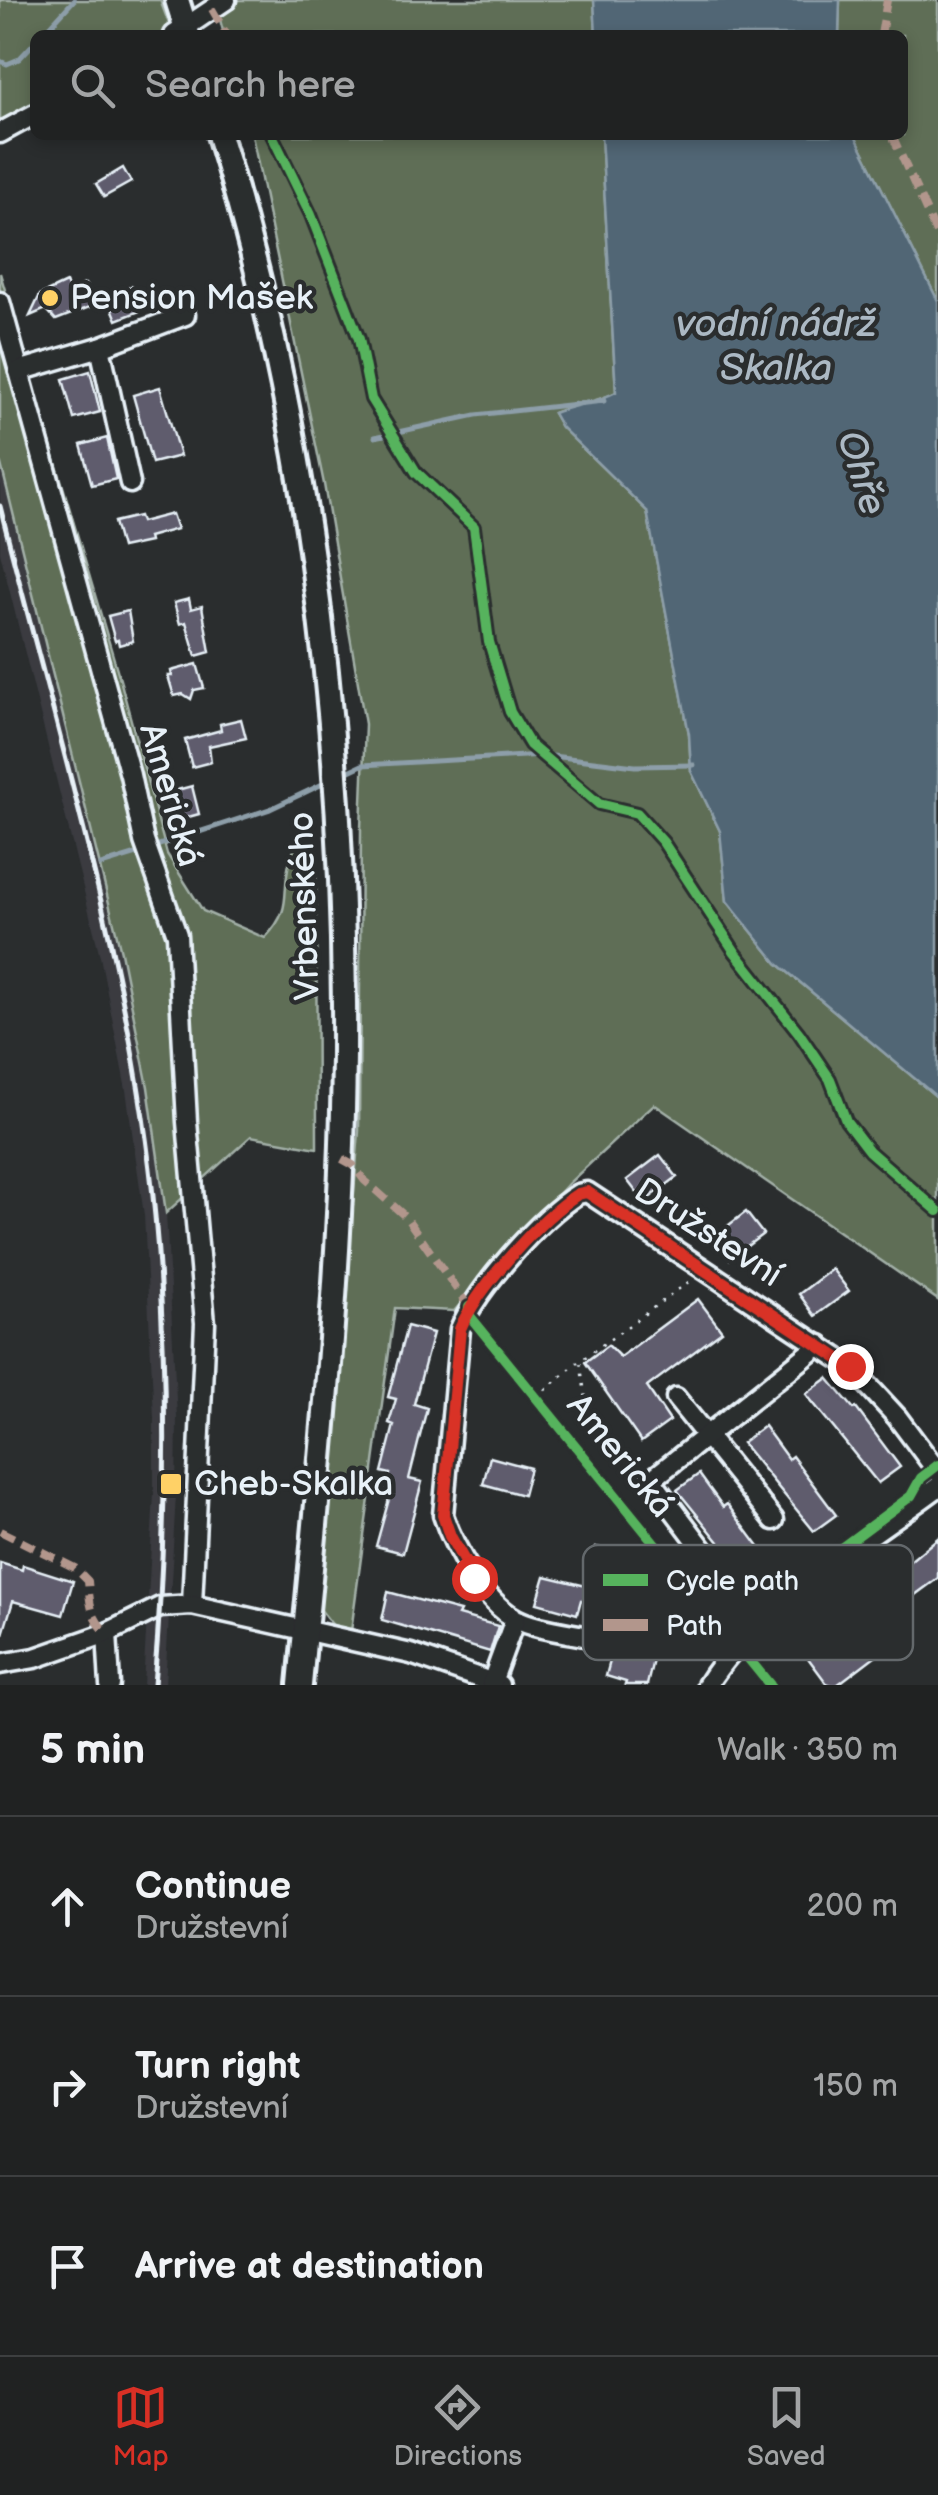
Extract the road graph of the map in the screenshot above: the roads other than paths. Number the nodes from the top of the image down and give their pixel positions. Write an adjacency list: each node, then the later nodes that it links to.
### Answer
1 (176, 0): 3 (main road)
2 (226, 0): 4 (street)
3 (183, 30)
4 (186, 30)
5 (30, 117): 6 (street)
6 (0, 133)
7 (220, 140): 23 (main road, Vrbenského)
8 (0, 302): 11 (street, Americká)
9 (185, 315): 10 (street)
10 (100, 348): 11 (street); 12 (street)
11 (18, 371): 21 (street, Americká)
12 (130, 483)
13 (820, 1345): 15 (street); 16 (street, Družstevní); 22 (street, Družstevní)
14 (676, 1398): 15 (street)
15 (706, 1435): 18 (street); 19 (street)
16 (938, 1472)
17 (938, 1486): 20 (street)
18 (774, 1520)
19 (700, 1545)
20 (861, 1545)
21 (192, 1606): 23 (street); 24 (street)
22 (516, 1619): 25 (street); 28 (street)
23 (305, 1628): 28 (street); 30 (main road, Vrbenského)
24 (107, 1632): 27 (street); 29 (street)
25 (583, 1635)
26 (726, 1660): 31 (street)
27 (0, 1664)
28 (494, 1684)
29 (110, 1685)
30 (300, 1685)
31 (707, 1685)

